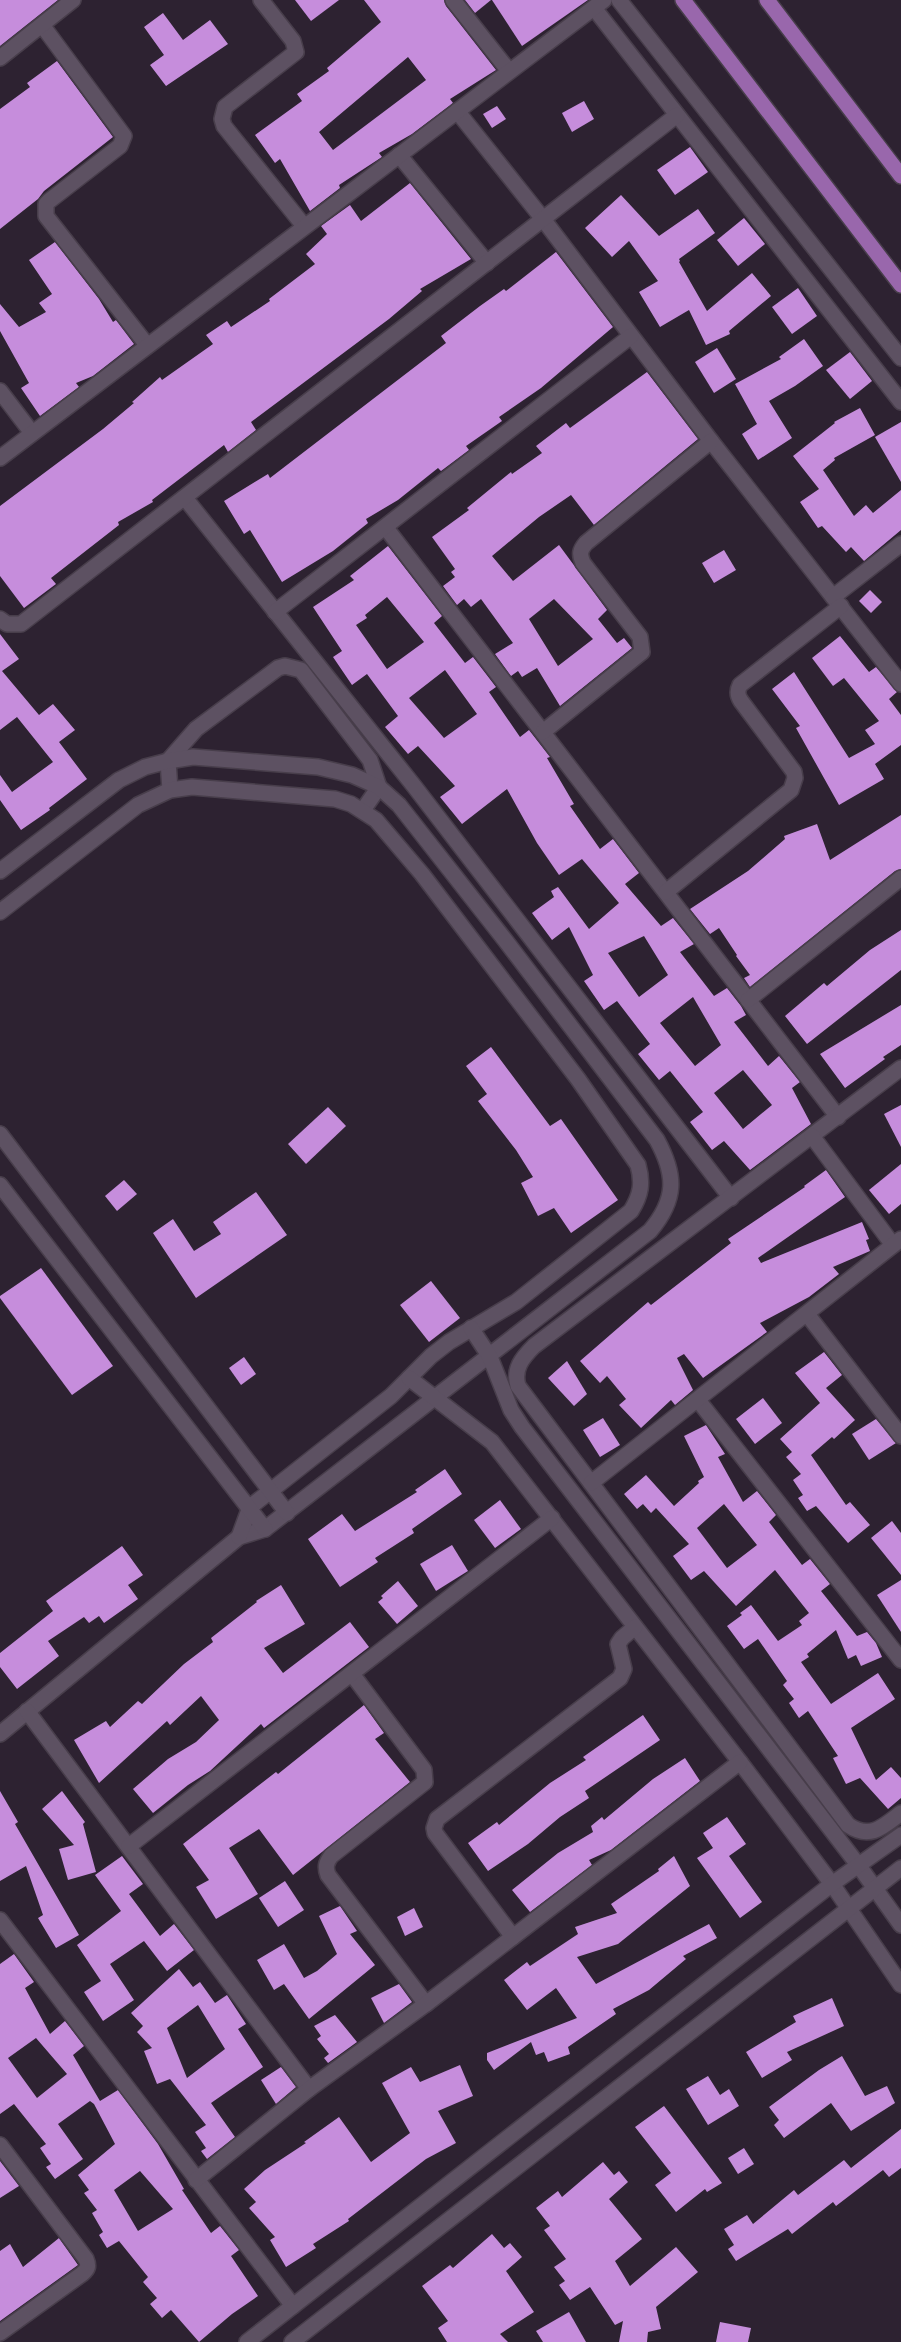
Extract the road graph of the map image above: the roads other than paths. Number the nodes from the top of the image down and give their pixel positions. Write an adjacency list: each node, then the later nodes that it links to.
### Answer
1 (73, 0): 8 (street)
2 (262, 0): 16 (street)
3 (452, 0): 10 (street)
4 (619, 0): 21 (street)
5 (683, 0): 18 (main road)
6 (767, 0): 14 (main road)
7 (599, 4): 10 (street); 12 (street)
8 (42, 24): 9 (street); 20 (street)
9 (0, 58)
10 (509, 72): 11 (street)
11 (457, 111): 13 (street); 15 (street)
12 (677, 115): 15 (street); 23 (street)
13 (399, 155): 16 (street); 17 (street)
14 (901, 176)
15 (543, 219): 17 (street); 19 (street)
16 (304, 226): 20 (street)
17 (487, 263): 27 (street)
18 (901, 285)
19 (631, 336): 25 (street); 28 (street)
20 (147, 345): 24 (street)
21 (901, 358)
22 (0, 391): 24 (street)
23 (901, 402)
24 (32, 433): 26 (street)
25 (711, 441): 30 (street); 34 (street)
26 (0, 458)
27 (185, 498): 31 (street); 32 (street)
28 (386, 528): 31 (street); 34 (street)
29 (901, 544): 30 (street)
30 (837, 601): 33 (street); 41 (street)
31 (275, 612): 50 (street)
32 (0, 619)
33 (901, 684)
34 (543, 732): 41 (street)
35 (168, 761): 36 (street); 36 (street); 37 (street); 39 (street)
36 (379, 787): 38 (street); 44 (street)
37 (170, 790): 38 (street); 42 (street)
38 (363, 810): 46 (street)
39 (0, 871)
40 (901, 878): 43 (street)
41 (666, 892): 43 (street)
42 (0, 912)
43 (748, 1000): 47 (street)
44 (599, 1063): 46 (street); 51 (street)
45 (901, 1068): 47 (street)
46 (578, 1079): 58 (street)
47 (838, 1117): 49 (street)
48 (0, 1134): 65 (street)
49 (812, 1136): 53 (street); 54 (street)
50 (688, 1142): 51 (street); 53 (street)
51 (666, 1157): 55 (street)
52 (0, 1185): 66 (street)
53 (731, 1198): 56 (street)
54 (897, 1242): 57 (street)
55 (624, 1252): 56 (street); 59 (street)
56 (636, 1269): 64 (street)
57 (807, 1314): 62 (street); 63 (street)
58 (471, 1328): 59 (street); 60 (street)
59 (490, 1357): 61 (street); 78 (street)
60 (409, 1378): 61 (street); 65 (street)
61 (435, 1399): 67 (street); 68 (street)
62 (698, 1400): 64 (street); 72 (street)
63 (901, 1436)
64 (591, 1483): 77 (street)
65 (270, 1492): 66 (street); 67 (street)
66 (250, 1507): 69 (street); 70 (street)
67 (287, 1513): 69 (street)
68 (552, 1518): 71 (street); 73 (street)
69 (266, 1529): 70 (street)
70 (239, 1537): 74 (street)
71 (634, 1627): 76 (street); 90 (street)
72 (901, 1660)
73 (352, 1674): 81 (street); 92 (street)
74 (28, 1712): 75 (street); 81 (street)
75 (0, 1734)
76 (740, 1762): 84 (street); 90 (street)
77 (830, 1800): 78 (street); 79 (street)
78 (816, 1810): 82 (street)
79 (901, 1813)
80 (901, 1835): 82 (street)
81 (129, 1846): 93 (street)
82 (859, 1866): 84 (street); 85 (street)
83 (901, 1868): 85 (street)
84 (832, 1884): 86 (street); 96 (street)
85 (875, 1889): 86 (street); 88 (street)
86 (849, 1908): 91 (street); 99 (street)
87 (0, 1920): 89 (street)
88 (901, 1925)
89 (5, 1937): 95 (street)
90 (513, 1937): 92 (street)
91 (901, 1985)
92 (426, 2004): 93 (street)
93 (309, 2089): 95 (street)
94 (0, 2145): 98 (street)
95 (196, 2180): 96 (street)
96 (293, 2306): 97 (street)
97 (277, 2318): 99 (street); 100 (street)
98 (0, 2333)
99 (293, 2341)
100 (247, 2342)

